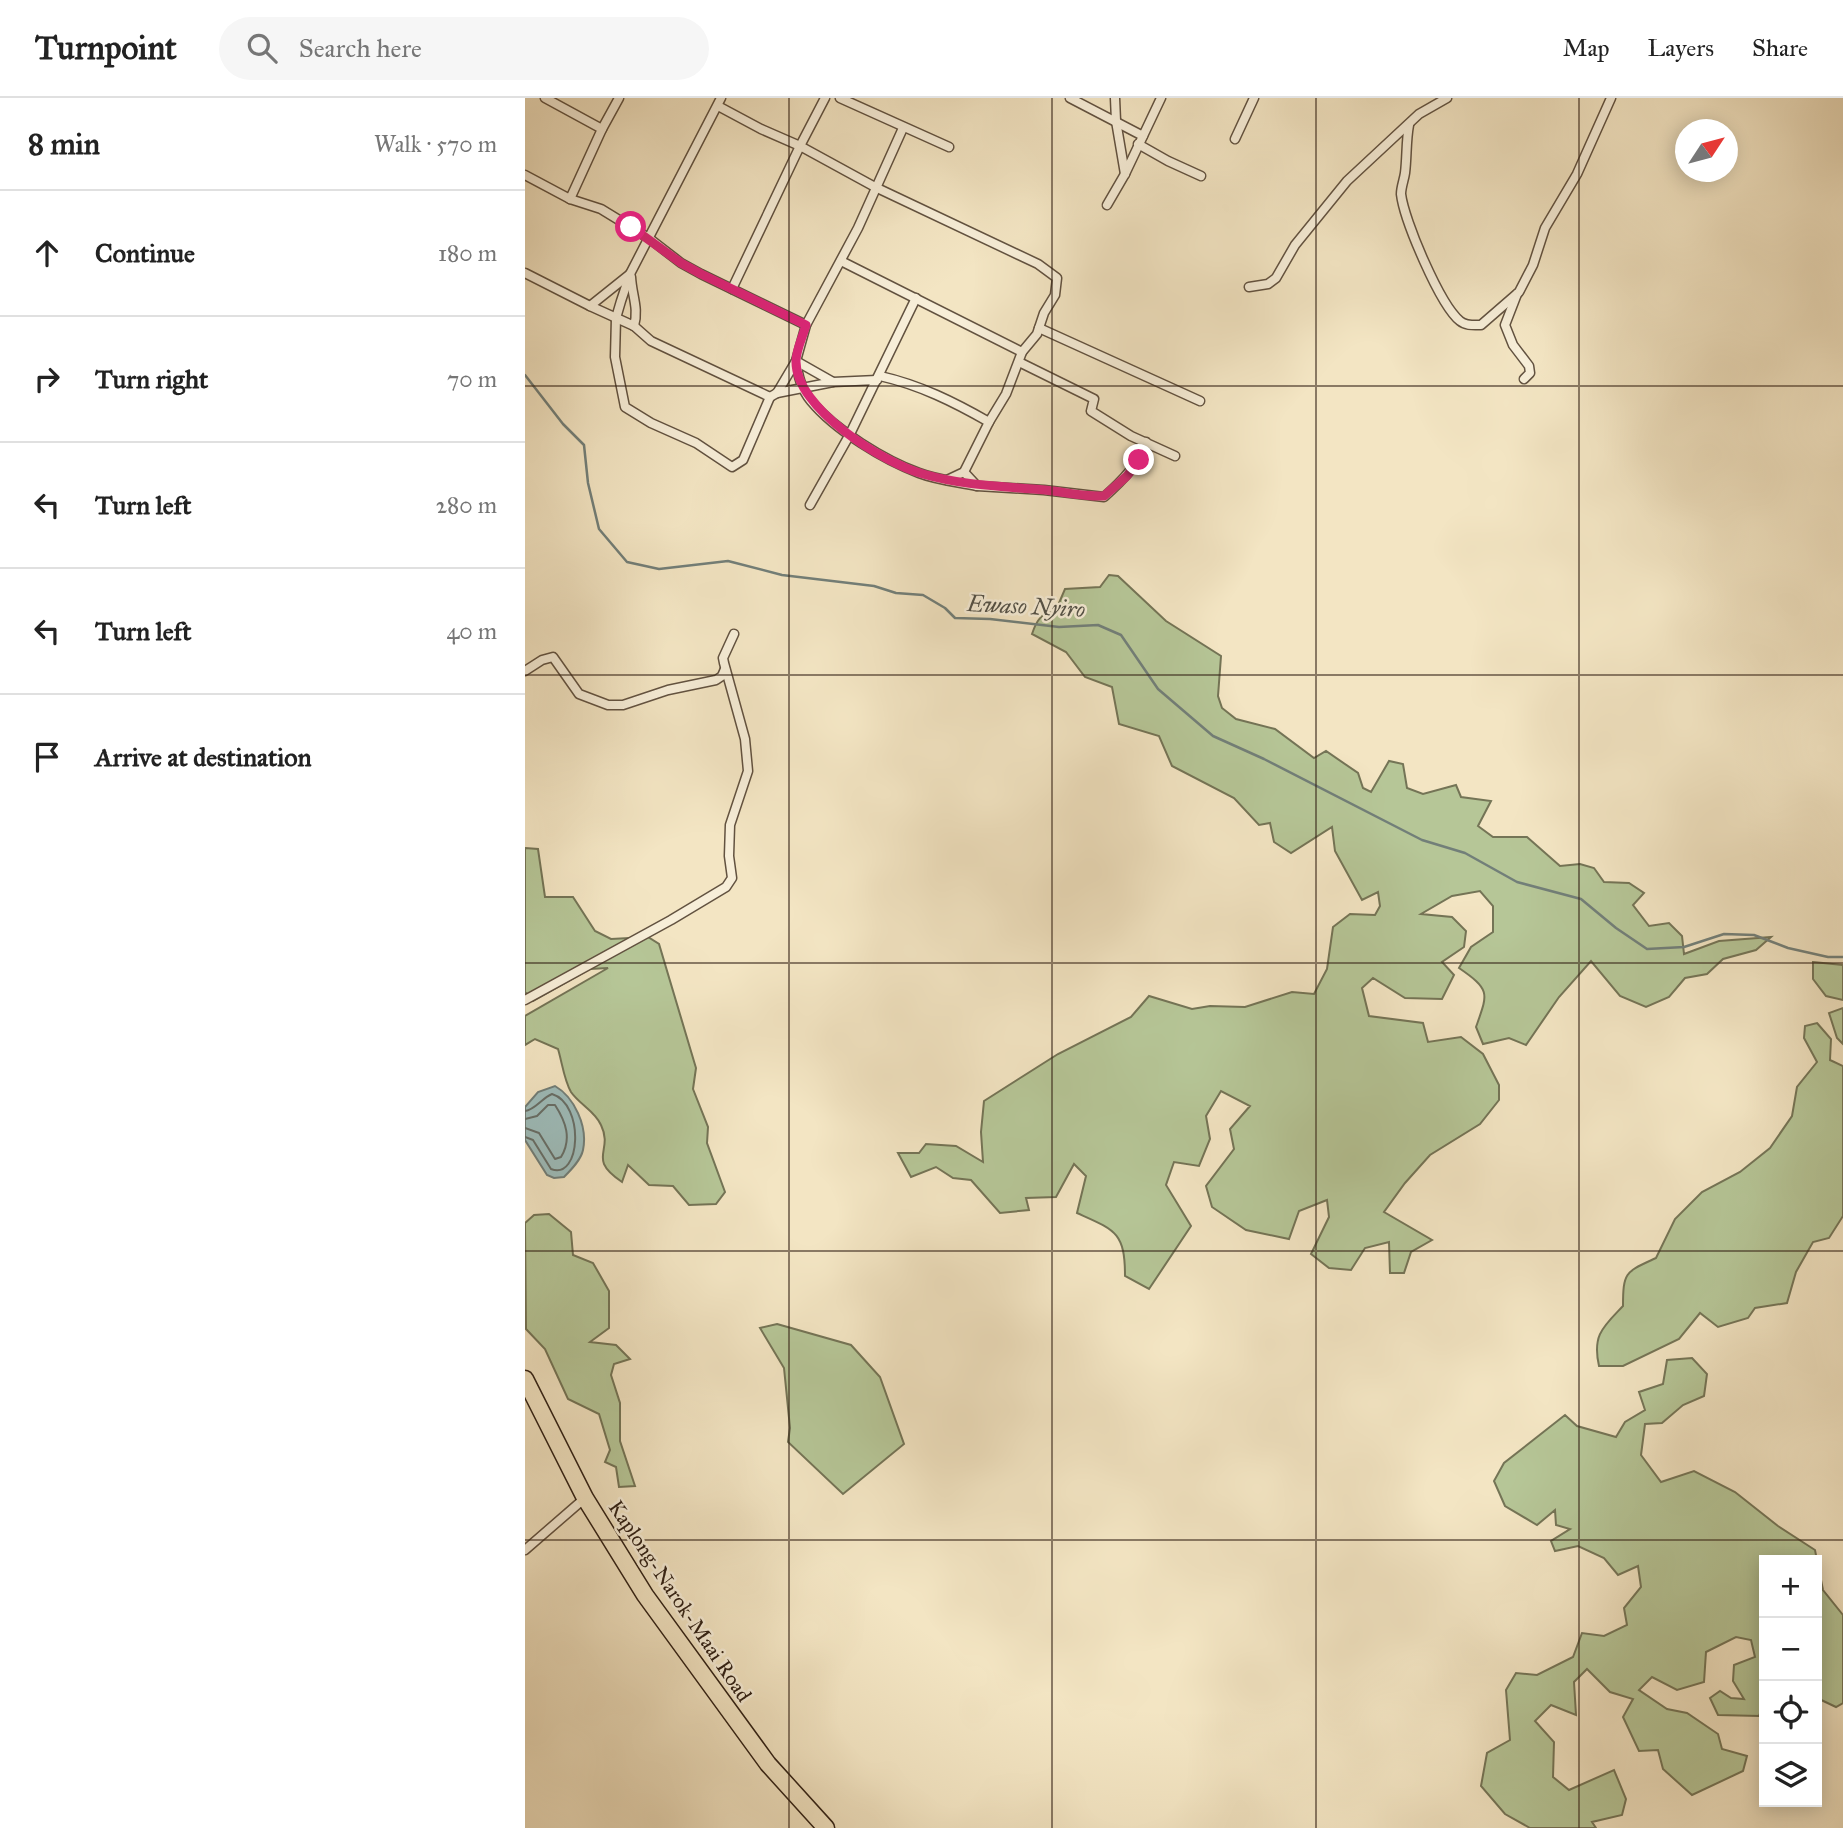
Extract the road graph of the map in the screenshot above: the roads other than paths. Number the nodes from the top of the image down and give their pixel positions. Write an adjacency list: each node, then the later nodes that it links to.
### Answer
1 (545, 98): 15 (street)
2 (619, 98): 15 (street)
3 (825, 98): 18 (street)
4 (840, 98): 14 (street)
5 (1070, 98): 12 (street)
6 (1115, 98): 12 (street)
7 (1161, 98): 17 (street)
8 (1254, 98): 16 (street)
9 (1447, 98): 13 (street)
10 (1611, 98): 32 (street)
11 (719, 100): 18 (street); 26 (street)
12 (1116, 121): 17 (street); 20 (street)
13 (1409, 125): 30 (street); 32 (street)
14 (903, 128): 19 (street); 23 (street)
15 (602, 129): 24 (street)
16 (1235, 139)
17 (1140, 140): 20 (street); 22 (street)
18 (800, 146): 23 (street); 31 (street)
19 (949, 147)
20 (1125, 174): 25 (street)
21 (525, 175): 24 (street)
22 (1201, 176)
23 (876, 187): 27 (street); 38 (street)
24 (570, 199): 26 (street)
25 (1107, 205)
26 (650, 239): 29 (street); 31 (street)
27 (841, 261): 33 (street); 36 (street)
28 (525, 273): 34 (street)
29 (630, 274): 34 (street); 35 (street); 37 (street)
30 (1248, 287)
31 (732, 289): 36 (street)
32 (1518, 292): 43 (street)
33 (916, 298): 39 (street); 42 (street)
34 (590, 306): 35 (street)
35 (616, 318): 37 (street); 46 (street)
36 (806, 325): 40 (street)
37 (634, 326): 46 (street)
38 (1039, 328): 39 (street); 47 (street)
39 (1022, 352): 41 (street)
40 (796, 361): 44 (street); 45 (street); 46 (street)
41 (1019, 362): 48 (street); 50 (street)
42 (878, 378): 44 (street); 48 (street); 49 (street)
43 (1524, 379)
44 (833, 382): 45 (street)
45 (804, 388): 46 (street); 49 (street)
46 (774, 395)
47 (1200, 401)
48 (989, 422): 52 (street)
49 (850, 434): 53 (street); 55 (street)
50 (1146, 442): 51 (street); 54 (street)
51 (1175, 456)
52 (964, 472): 53 (street); 54 (street)
53 (947, 480): 54 (street)
54 (977, 486)
55 (810, 505)
56 (734, 634): 57 (street)
57 (725, 669): 58 (street); 59 (street)
58 (525, 671)
59 (525, 1000)
60 (525, 1380): 61 (highway, Kaplong-Narok-Maai Road)
61 (585, 1497): 62 (street); 63 (highway, Kaplong-Narok-Maai Road)
62 (525, 1550)
63 (826, 1828)

